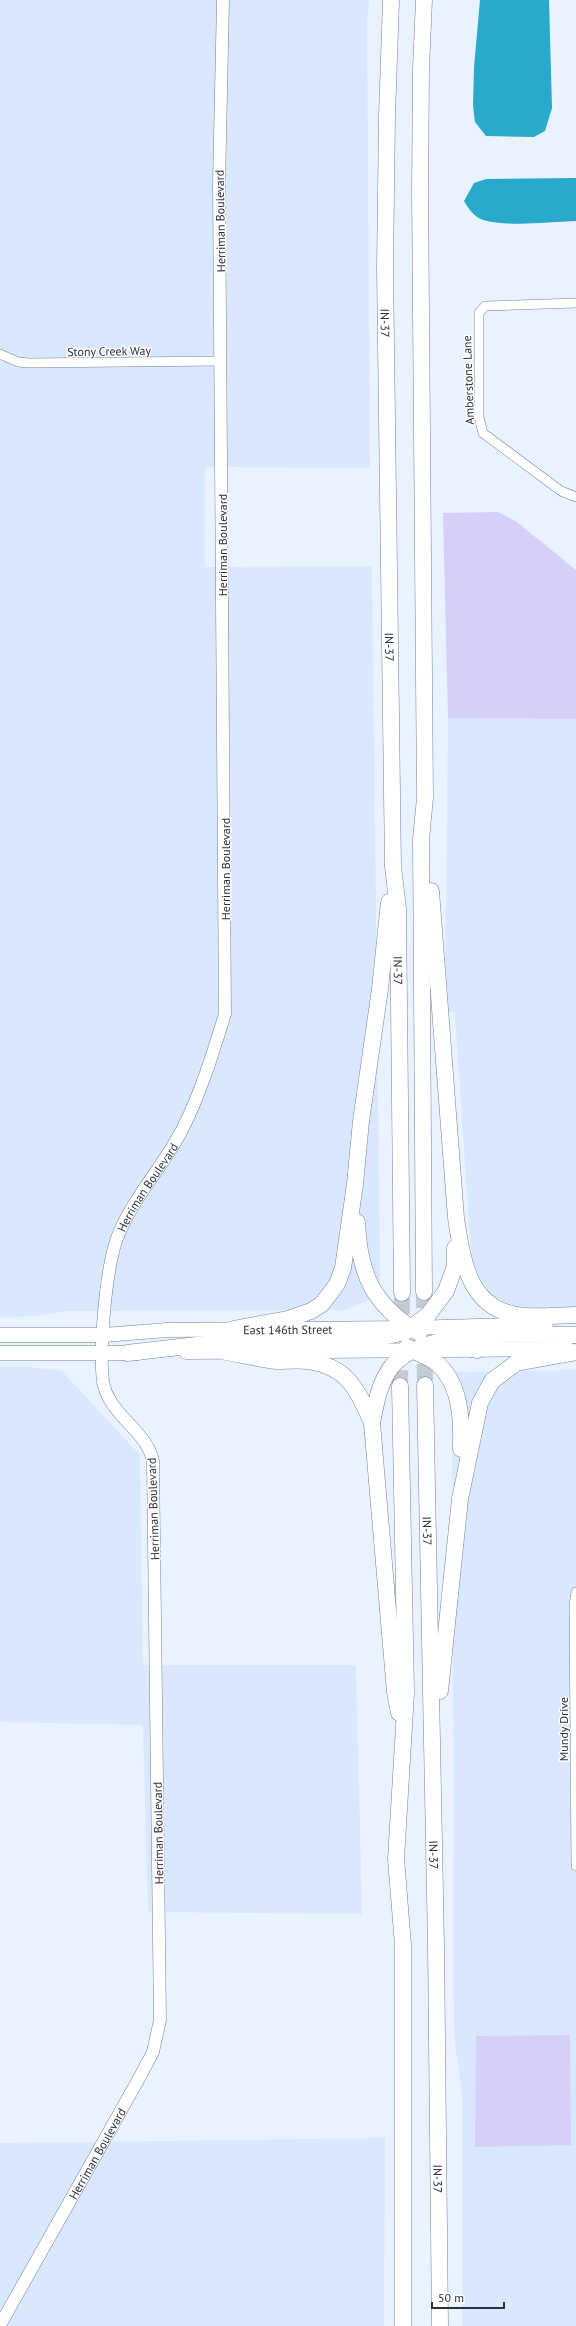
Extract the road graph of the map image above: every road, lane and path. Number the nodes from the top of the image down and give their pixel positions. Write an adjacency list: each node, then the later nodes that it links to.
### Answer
1 (223, 0): 6 (street, Herriman Boulevard)
2 (391, 0): 9 (highway, IN-37)
3 (424, 0): 8 (highway, IN-37)
4 (576, 303): 7 (street, Amberstone Lane)
5 (0, 354): 6 (street, Stony Creek Way)
6 (221, 362): 19 (street, Herriman Boulevard)
7 (576, 497)
8 (425, 798): 11 (highway); 12 (highway, IN-37)
9 (393, 867): 10 (highway); 13 (highway, IN-37)
10 (355, 1184): 16 (highway); 17 (highway)
11 (456, 1218): 14 (highway); 16 (highway)
12 (424, 1292)
13 (402, 1293)
14 (576, 1315)
15 (576, 1323): 16 (main road)
16 (412, 1328): 18 (highway); 22 (highway)
17 (233, 1329): 18 (main road, East 146th Street); 19 (main road, East 146th Street)
18 (381, 1332): 23 (highway); 29 (highway)
19 (104, 1334): 20 (main road, East 146th Street); 28 (street, Herriman Boulevard)
20 (0, 1335)
21 (576, 1335): 22 (highway)
22 (438, 1341): 23 (highway); 24 (highway)
23 (412, 1350): 24 (main road, East 146th Street); 26 (main road, East 146th Street); 32 (highway); 33 (highway)
24 (477, 1350): 25 (main road, East 146th Street)
25 (576, 1350): 33 (highway)
26 (226, 1352): 29 (main road, East 146th Street); 32 (highway)
27 (0, 1353): 28 (main road, East 146th Street)
28 (103, 1353): 29 (main road, East 146th Street); 39 (street, Herriman Boulevard)
29 (127, 1353)
30 (426, 1384): 36 (highway, IN-37)
31 (400, 1386): 35 (highway, IN-37)
32 (372, 1423): 35 (highway)
33 (460, 1499): 36 (highway)
34 (576, 1592): 37 (street, Mundy Drive)
35 (403, 1734): 40 (highway, IN-37)
36 (433, 1738): 38 (highway, IN-37)
37 (576, 1866)
38 (440, 2279): 41 (highway, IN-37); 42 (highway)
39 (0, 2325)
40 (403, 2326)
41 (440, 2326)
42 (448, 2326)

